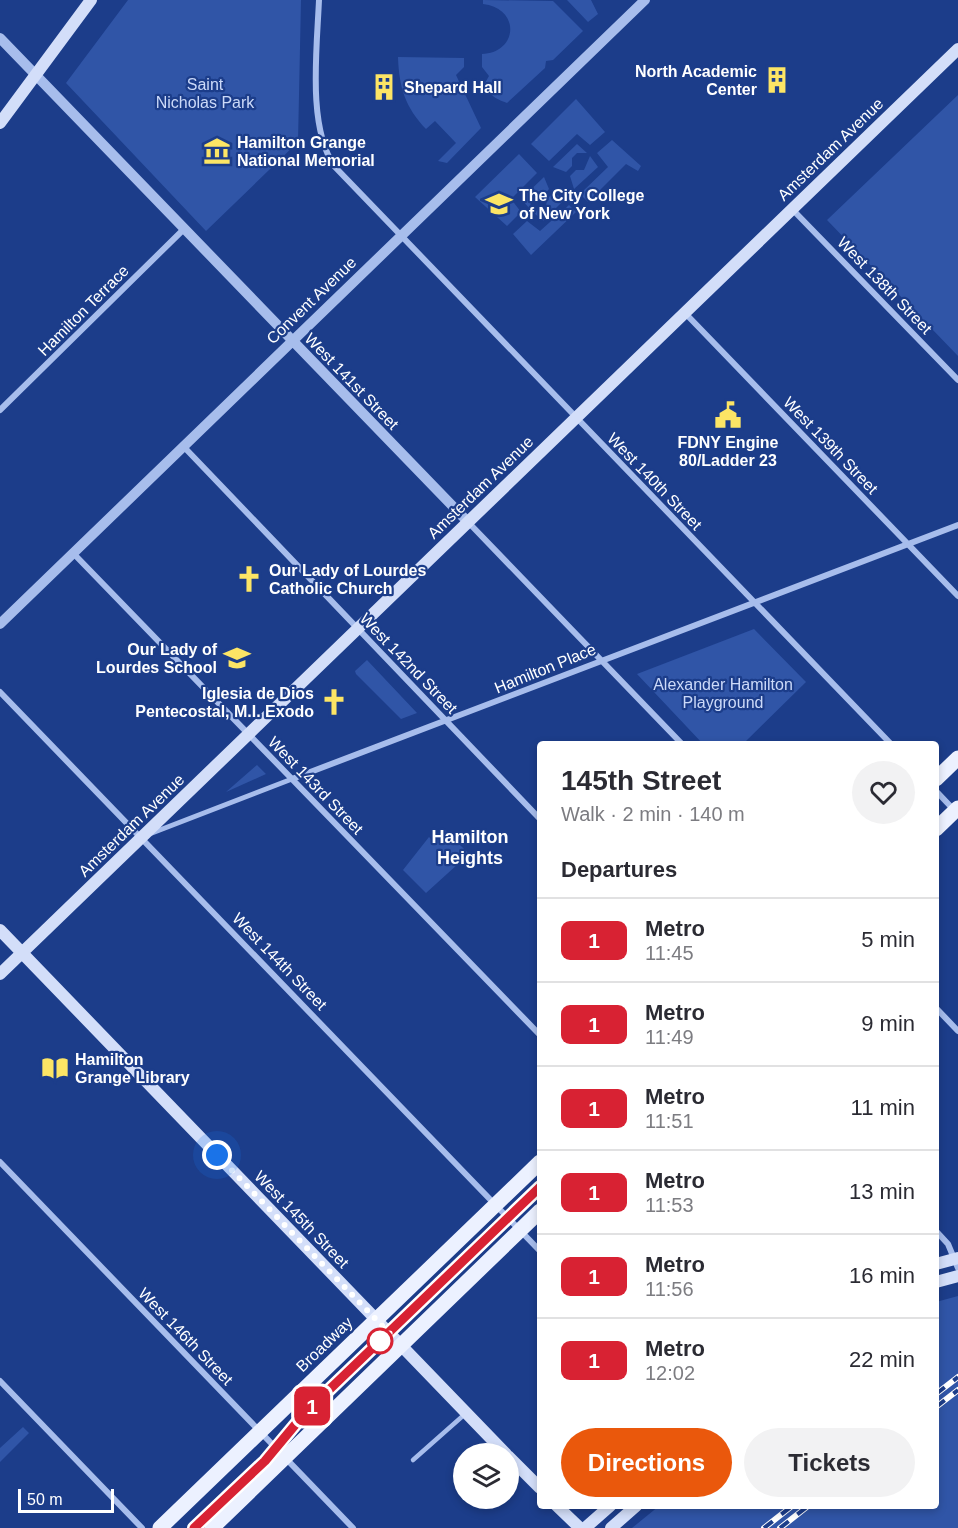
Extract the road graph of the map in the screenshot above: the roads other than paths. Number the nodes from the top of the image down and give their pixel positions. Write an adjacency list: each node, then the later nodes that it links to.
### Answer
1 (91, 0): 6 (main road)
2 (319, 0): 10 (street, West 140th Street)
3 (645, 0): 10 (street, Convent Avenue)
4 (0, 38): 6 (street, West 141st Street)
5 (958, 49): 8 (main road, Amsterdam Avenue)
6 (35, 75): 7 (main road); 9 (street, West 141st Street)
7 (0, 123)
8 (792, 209): 11 (main road, Amsterdam Avenue); 13 (street, West 138th Street)
9 (184, 229): 12 (street, West 141st Street); 14 (street, Hamilton Terrace)
10 (400, 237): 12 (street, Convent Avenue); 15 (street, West 140th Street)
11 (685, 313): 15 (main road, Amsterdam Avenue); 19 (street, West 139th Street)
12 (291, 340): 16 (street, Convent Avenue); 17 (street, West 141st Street)
13 (958, 380)
14 (0, 410)
15 (576, 417): 17 (main road, Amsterdam Avenue); 22 (street, West 140th Street)
16 (184, 447): 20 (street, Convent Avenue); 24 (street, West 142nd Street)
17 (468, 522): 24 (main road, Amsterdam Avenue); 25 (street, West 141st Street)
18 (958, 525): 19 (street, Hamilton Place)
19 (908, 544): 21 (street, West 139th Street); 22 (street, Hamilton Place)
20 (73, 553): 23 (street, Convent Avenue); 28 (street, West 143rd Street)
21 (958, 596)
22 (754, 604): 25 (street, Hamilton Place); 30 (street, West 140th Street)
23 (0, 624)
24 (357, 629): 27 (street, West 142nd Street); 28 (main road, Amsterdam Avenue)
25 (601, 660): 27 (street, Hamilton Place); 29 (street, West 141st Street)
26 (0, 692): 38 (street, West 144th Street)
27 (446, 721): 33 (street, Hamilton Place); 36 (street, West 142nd Street)
28 (249, 734): 33 (street, West 143rd Street); 38 (main road, Amsterdam Avenue)
29 (679, 741)
30 (888, 741)
31 (958, 758): 32 (main road)
32 (939, 776)
33 (292, 779): 38 (street, Hamilton Place); 44 (street, West 143rd Street)
34 (939, 794): 35 (street)
35 (957, 811): 37 (main road)
36 (537, 816)
37 (939, 826)
38 (142, 837): 40 (main road, Amsterdam Avenue); 47 (street, West 144th Street)
39 (0, 930): 40 (main road, West 145th Street)
40 (22, 953): 41 (main road, Amsterdam Avenue); 56 (main road, West 145th Street)
41 (0, 974)
42 (939, 1011): 43 (street)
43 (958, 1030)
44 (537, 1032)
45 (0, 1162): 60 (street, West 146th Street)
46 (537, 1165): 47 (main road, Broadway)
47 (496, 1205): 49 (street, West 144th Street); 56 (main road, Broadway)
48 (537, 1214): 49 (main road)
49 (520, 1230): 51 (street, West 144th Street); 57 (main road)
50 (939, 1234): 52 (street)
51 (537, 1248)
52 (957, 1262): 53 (main road)
53 (939, 1264)
54 (958, 1276): 55 (main road)
55 (939, 1280)
56 (376, 1320): 57 (main road, West 145th Street); 60 (main road, Broadway)
57 (402, 1347): 59 (main road, West 145th Street); 62 (main road)
58 (0, 1381): 69 (street)
59 (467, 1413): 61 (main road, West 145th Street); 63 (lane)
60 (259, 1431): 62 (street, West 146th Street); 70 (main road, Broadway)
61 (496, 1443)
62 (286, 1458): 71 (main road); 72 (street, West 146th Street)
63 (413, 1460)
64 (519, 1467): 65 (main road, West 145th Street)
65 (537, 1485)
66 (560, 1509): 73 (main road)
67 (607, 1509): 74 (main road)
68 (633, 1509): 75 (main road)
69 (141, 1528)
70 (160, 1528)
71 (212, 1528)
72 (353, 1528)
73 (580, 1528)
74 (585, 1528)
75 (612, 1528)

